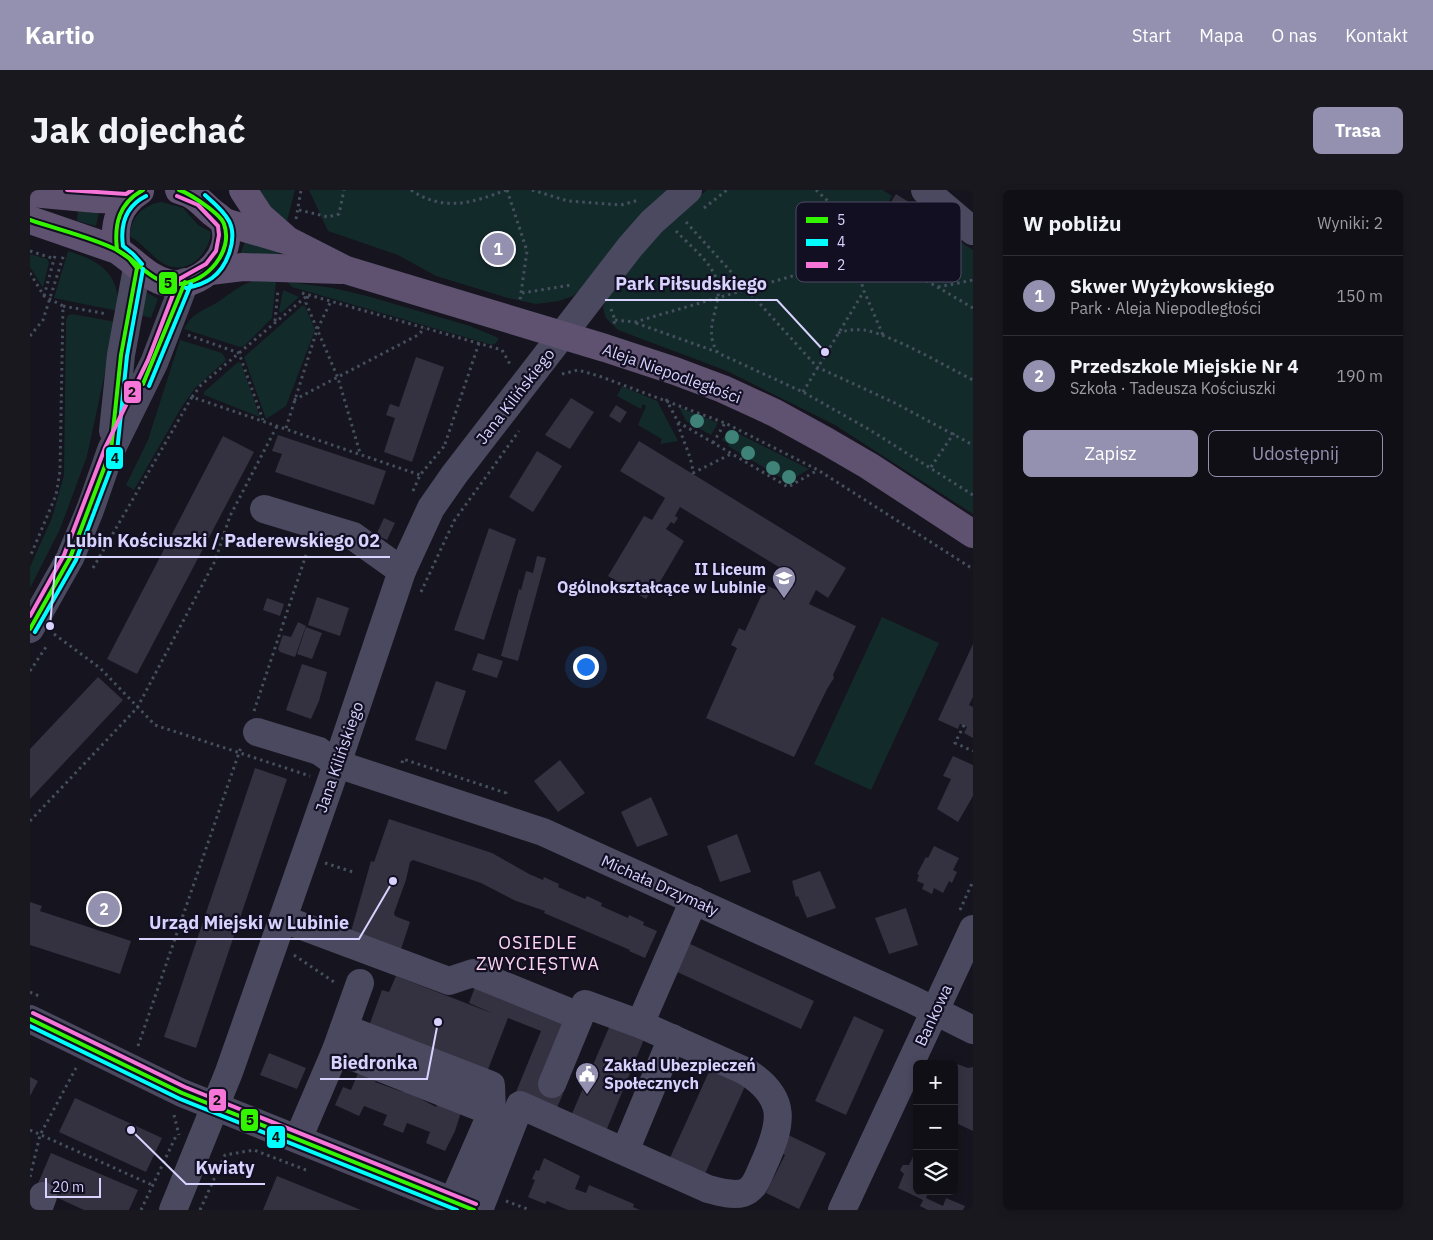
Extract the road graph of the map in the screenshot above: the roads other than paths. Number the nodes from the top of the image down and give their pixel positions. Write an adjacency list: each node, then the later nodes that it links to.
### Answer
1 (243, 190): 13 (main road)
2 (688, 190): 19 (street, Jana Kilińskiego)
3 (925, 190): 8 (street)
4 (30, 193): 5 (main road)
5 (83, 193): 7 (main road)
6 (193, 193): 11 (main road)
7 (136, 195): 14 (main road)
8 (939, 202)
9 (30, 220): 14 (main road)
10 (961, 221): 12 (street)
11 (224, 222): 13 (main road, Aleja Niepodległości); 17 (main road)
12 (973, 231)
13 (289, 241): 16 (main road, Aleja Niepodległości)
14 (117, 250): 15 (main road)
15 (137, 268): 18 (main road); 20 (street)
16 (346, 270): 17 (main road, Aleja Niepodległości); 19 (main road, Aleja Niepodległości)
17 (210, 271): 18 (main road, Aleja Niepodległości)
18 (185, 282): 20 (street)
19 (562, 334): 22 (main road, Aleja Niepodległości); 23 (street, Jana Kilińskiego)
20 (111, 450): 24 (street)
21 (264, 509): 23 (street)
22 (973, 534)
23 (402, 571): 26 (street, Jana Kilińskiego)
24 (42, 632)
25 (250, 731): 26 (street, Michała Drzymały)
26 (337, 764): 27 (street, Michała Drzymały); 28 (street, Jana Kilińskiego)
27 (694, 900): 31 (street, Michała Drzymały); 34 (street)
28 (283, 919): 32 (street); 39 (street, Jana Kilińskiego)
29 (965, 922): 31 (street, Bankowa)
30 (357, 990): 37 (street)
31 (935, 1010): 35 (street, Michała Drzymały); 44 (street, Bankowa)
32 (580, 1016): 34 (street); 38 (street)
33 (30, 1019): 39 (street)
34 (640, 1024): 36 (street)
35 (973, 1030)
36 (672, 1038): 41 (street); 41 (street)
37 (340, 1039): 40 (street); 42 (street)
38 (552, 1084)
39 (216, 1107): 40 (street); 43 (street, Jana Kilińskiego)
40 (298, 1139): 42 (street)
41 (625, 1151): 42 (street)
42 (473, 1204)
43 (173, 1210)
44 (842, 1210)

